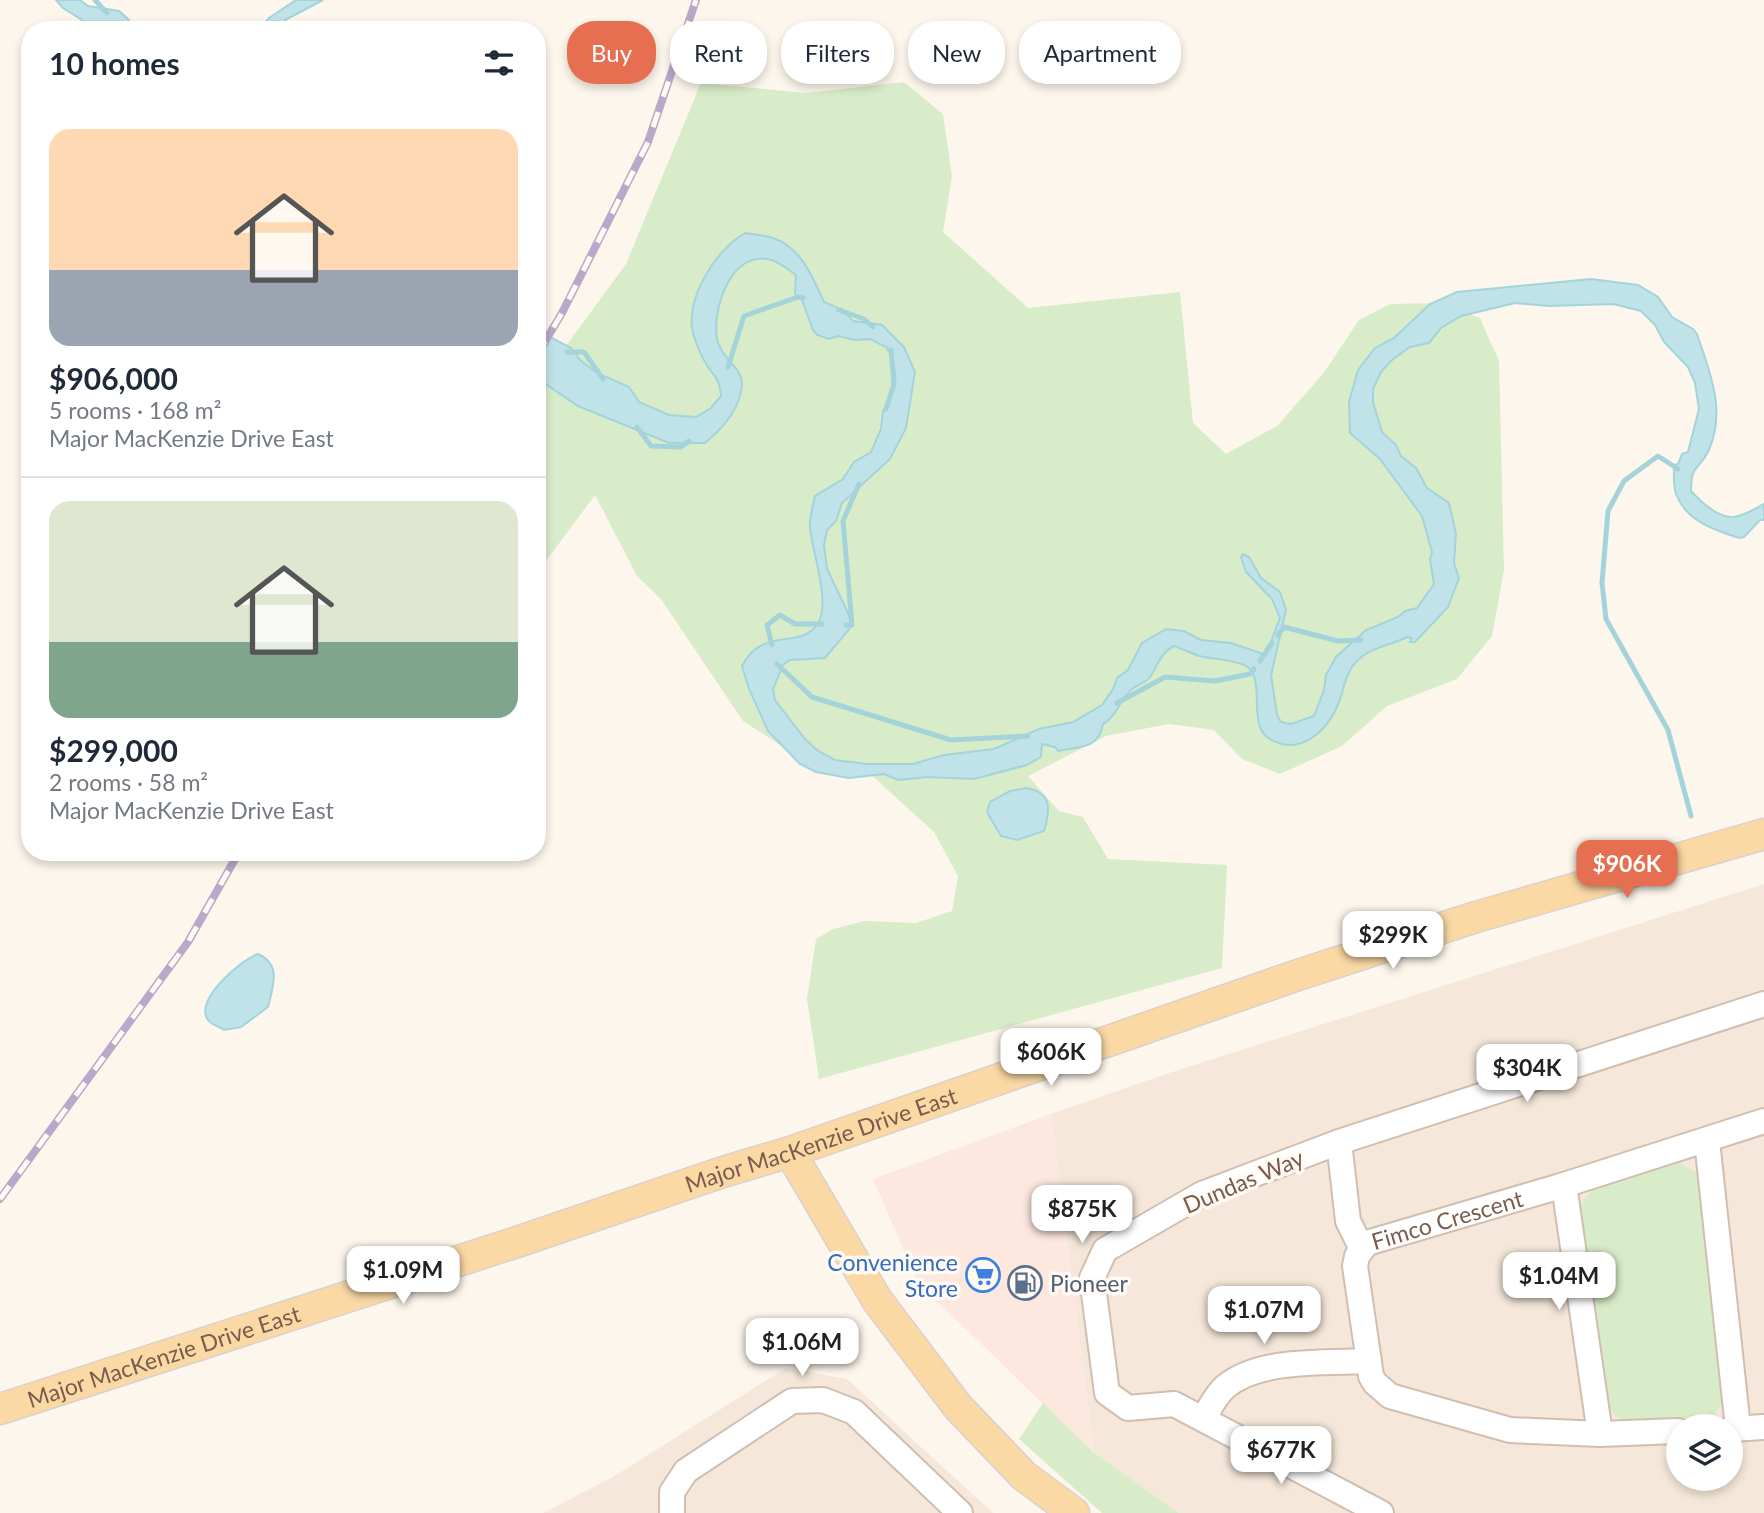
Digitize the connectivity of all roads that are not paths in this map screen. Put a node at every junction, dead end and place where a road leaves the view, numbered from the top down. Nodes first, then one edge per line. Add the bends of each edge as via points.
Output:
1 (1764, 834) edge
2 (1764, 1004) edge
3 (1764, 1121) edge
4 (1707, 1141) junction
5 (1339, 1142) junction
6 (790, 1152) junction
7 (1564, 1185) junction
8 (1362, 1249) junction
9 (1369, 1361) junction
10 (0, 1409) edge
11 (1734, 1414) edge
12 (1203, 1419) junction
13 (1764, 1427) edge
14 (1743, 1428) edge
15 (1666, 1431) edge
16 (1600, 1434) junction
17 (672, 1513) edge
18 (960, 1513) edge
19 (1074, 1513) edge
20 (1381, 1513) edge

1 - 6 main road, Major MacKenzie Drive East via 1476,917 1295,976
2 - 5 street, Dundas Way
3 - 4 street, Fimco Crescent
4 - 7 street, Fimco Crescent
4 - 11 street
5 - 8 street via 1348,1221
5 - 12 street, Dundas Way via 1202,1194 1105,1250 1092,1278 1107,1393 1128,1408 1174,1404
6 - 10 main road, Major MacKenzie Drive East
6 - 19 main road via 877,1300 958,1407 1024,1476
7 - 8 street, Fimco Crescent via 1367,1243
7 - 16 street
8 - 9 street, Fimco Crescent via 1356,1266
9 - 12 street via 1267,1368 1227,1386
9 - 16 street, Fimco Crescent via 1375,1383 1390,1396 1510,1430
12 - 20 street, Dundas Way
13 - 14 street
15 - 16 street, Fimco Crescent
17 - 18 street via 672,1492 686,1471 792,1401 823,1400 854,1412

